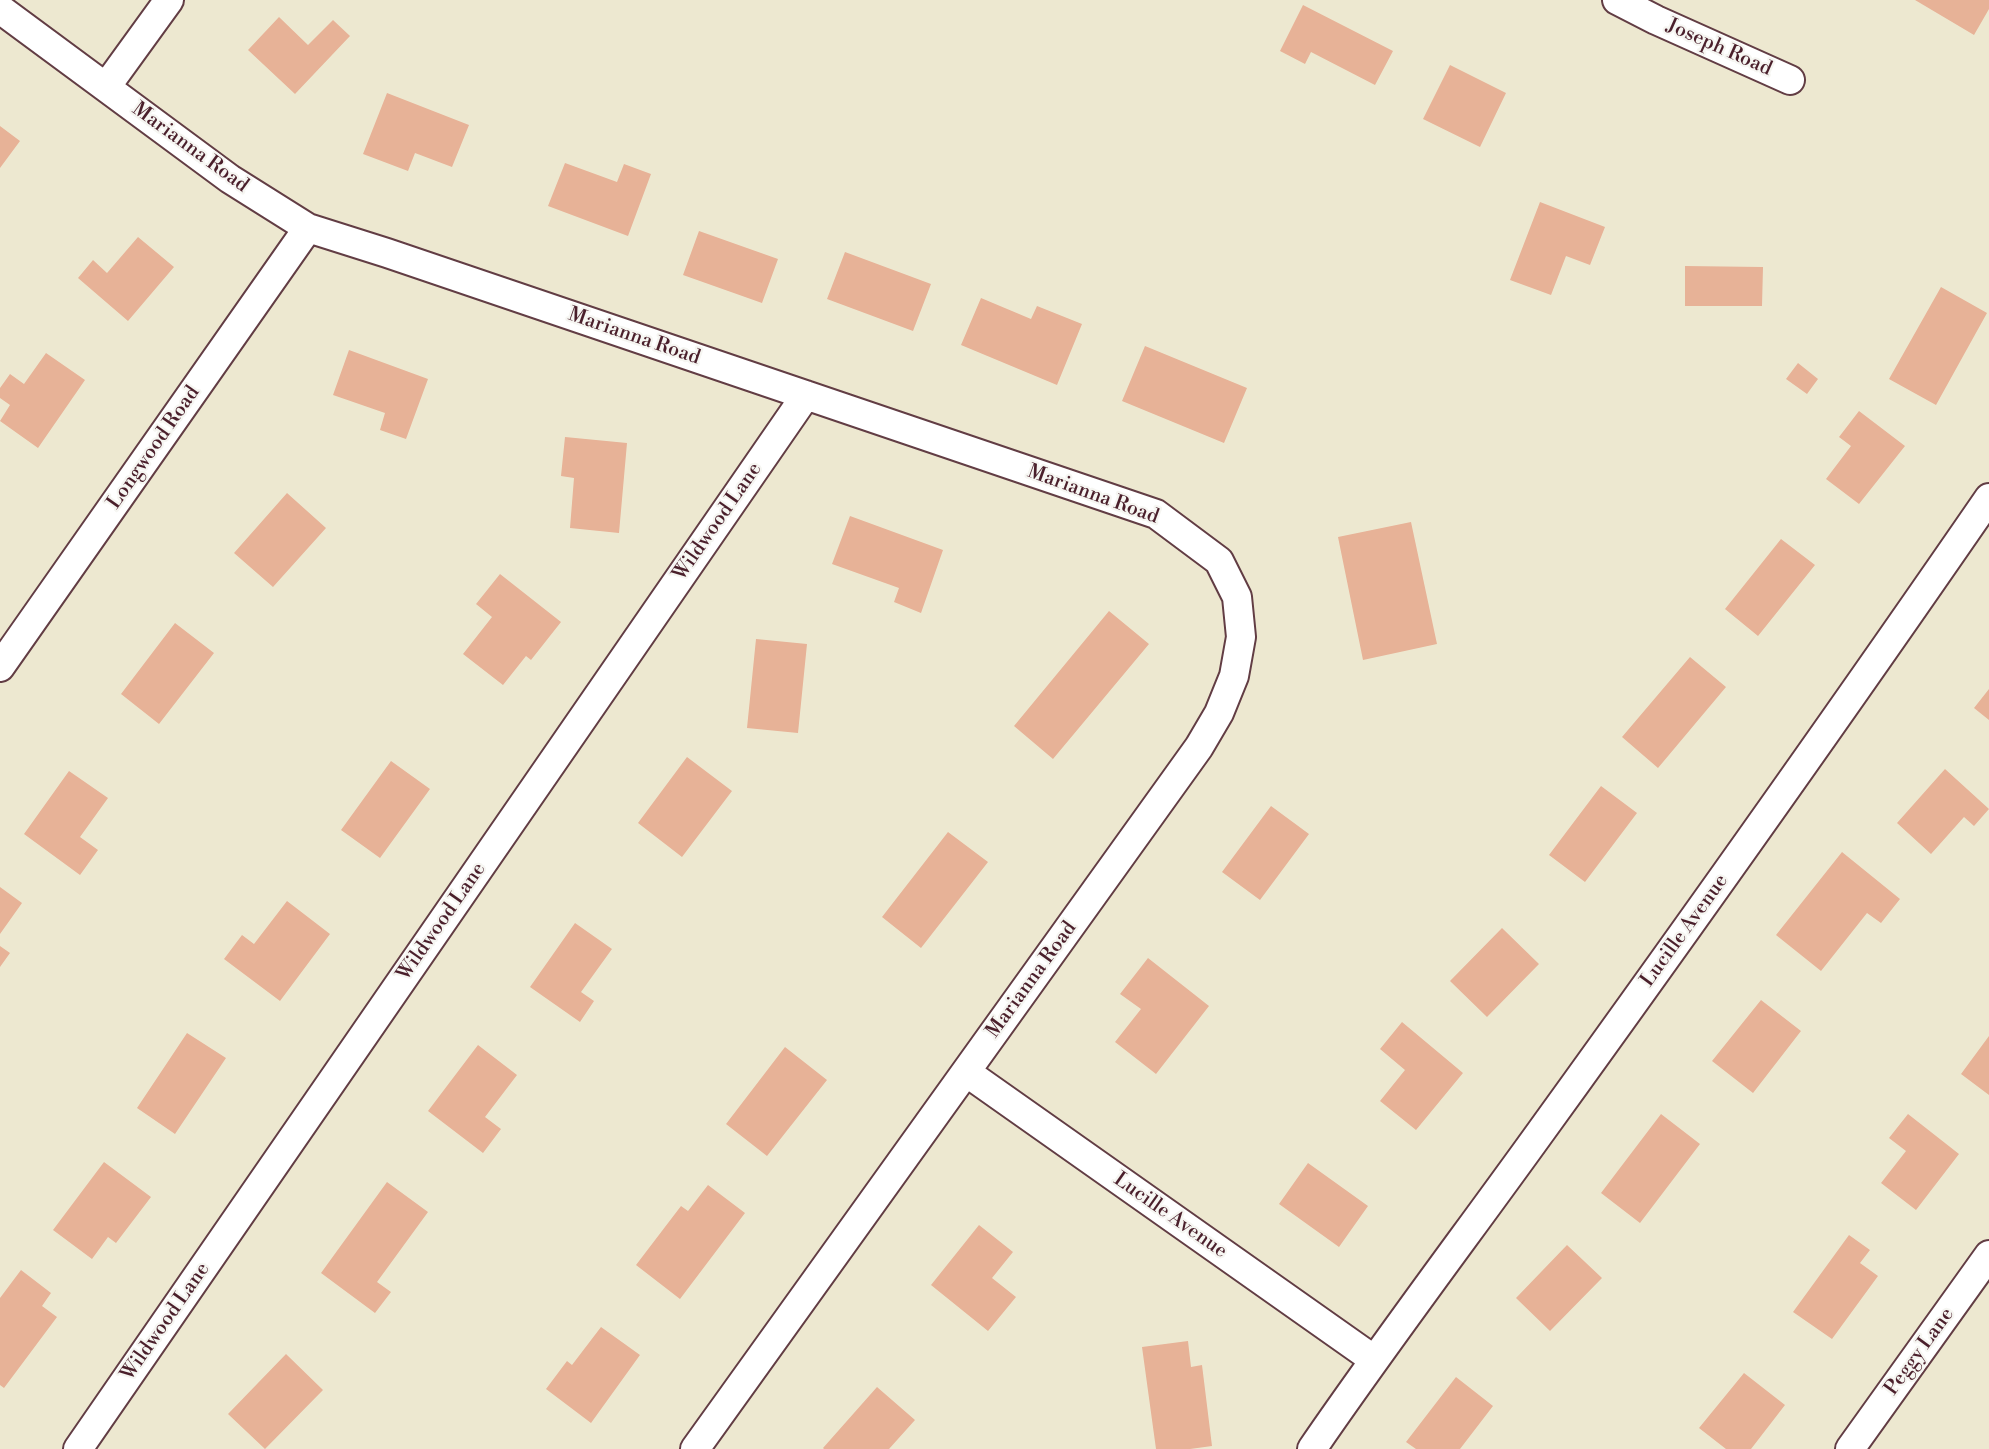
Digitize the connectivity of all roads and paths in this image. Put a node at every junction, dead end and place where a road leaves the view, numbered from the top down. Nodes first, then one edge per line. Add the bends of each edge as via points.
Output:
1 (169, 0) edge
2 (1617, 0) edge
3 (0, 9) edge
4 (1790, 80) dead end
5 (106, 87) junction
6 (308, 228) junction
7 (806, 395) junction
8 (1989, 498) edge
9 (0, 668) edge
10 (966, 1072) junction
11 (1989, 1256) edge
12 (1373, 1359) junction
13 (78, 1449) edge
14 (695, 1449) edge
15 (1312, 1449) edge
16 (1850, 1449) edge

1 - 5 street
2 - 4 street, Joseph Road
3 - 5 street, Marianna Road
5 - 6 street, Marianna Road via 230,179
6 - 7 street, Marianna Road
6 - 9 street, Longwood Road
7 - 10 street, Marianna Road via 1156,514 1220,561 1237,597 1241,637 1234,676 1220,713
7 - 13 street, Wildwood Lane
8 - 12 street, Lucille Avenue via 1555,1113
10 - 12 street, Lucille Avenue
10 - 14 street, Marianna Road
11 - 16 street, Peggy Lane
12 - 15 street, Lucille Avenue

